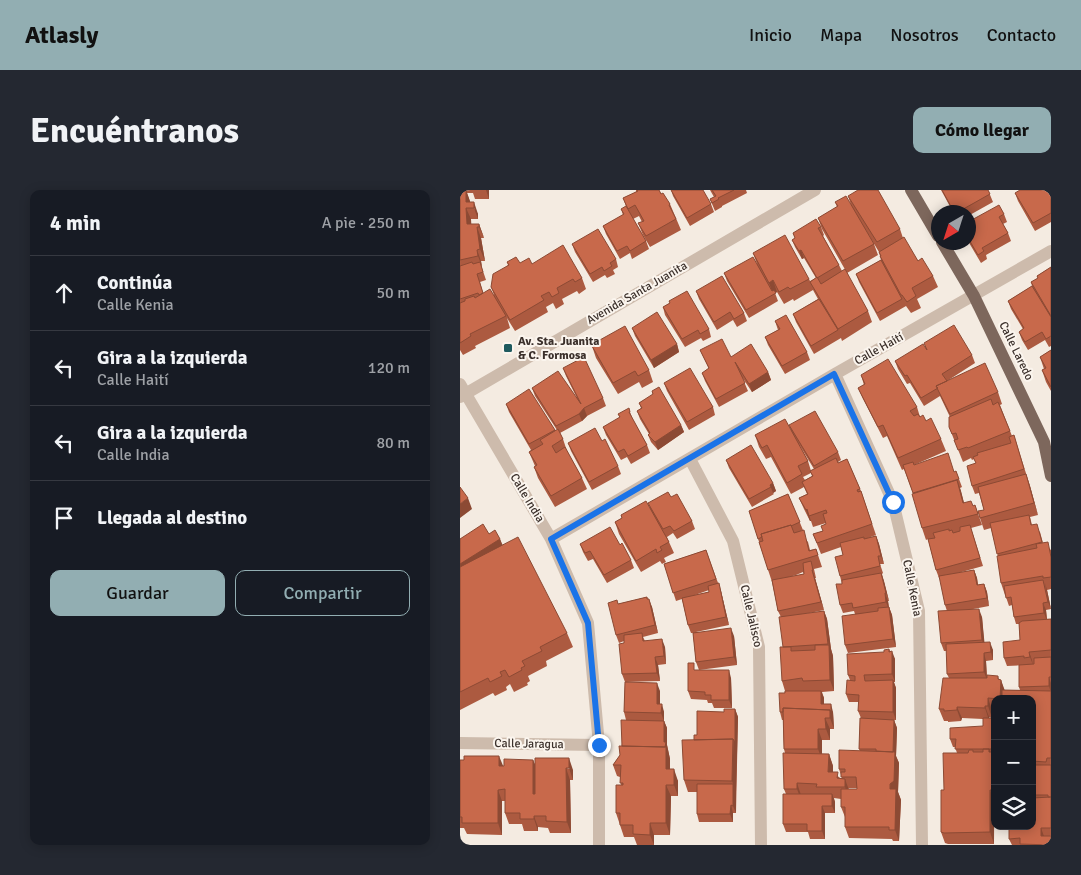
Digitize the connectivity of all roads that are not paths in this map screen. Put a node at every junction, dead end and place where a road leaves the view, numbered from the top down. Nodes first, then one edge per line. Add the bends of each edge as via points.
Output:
1 (815, 190) edge
2 (911, 190) edge
3 (931, 224) edge
4 (947, 250) edge
5 (1051, 252) edge
6 (974, 296) junction
7 (834, 374) junction
8 (462, 391) edge
9 (1047, 440) edge
10 (690, 459) junction
11 (1051, 476) edge
12 (551, 539) junction
13 (460, 743) edge
14 (599, 745) junction
15 (599, 845) edge
16 (761, 845) edge
17 (922, 845) edge

1 - 8 street, Avenida Santa Juanita
2 - 3 main road
4 - 6 main road, Calle Laredo
5 - 6 street, Calle Haití
6 - 7 street, Calle Haití
6 - 9 main road, Calle Laredo
7 - 10 street, Calle Haití
7 - 17 street, Calle Kenia via 893,502 919,611
8 - 12 street, Calle India
9 - 11 main road, Calle Laredo
10 - 12 street, Calle Haití
10 - 16 street, Calle Jalisco via 733,541 759,647
12 - 14 street, Calle India via 588,623
13 - 14 street, Calle Jaragua
14 - 15 street, Calle India

